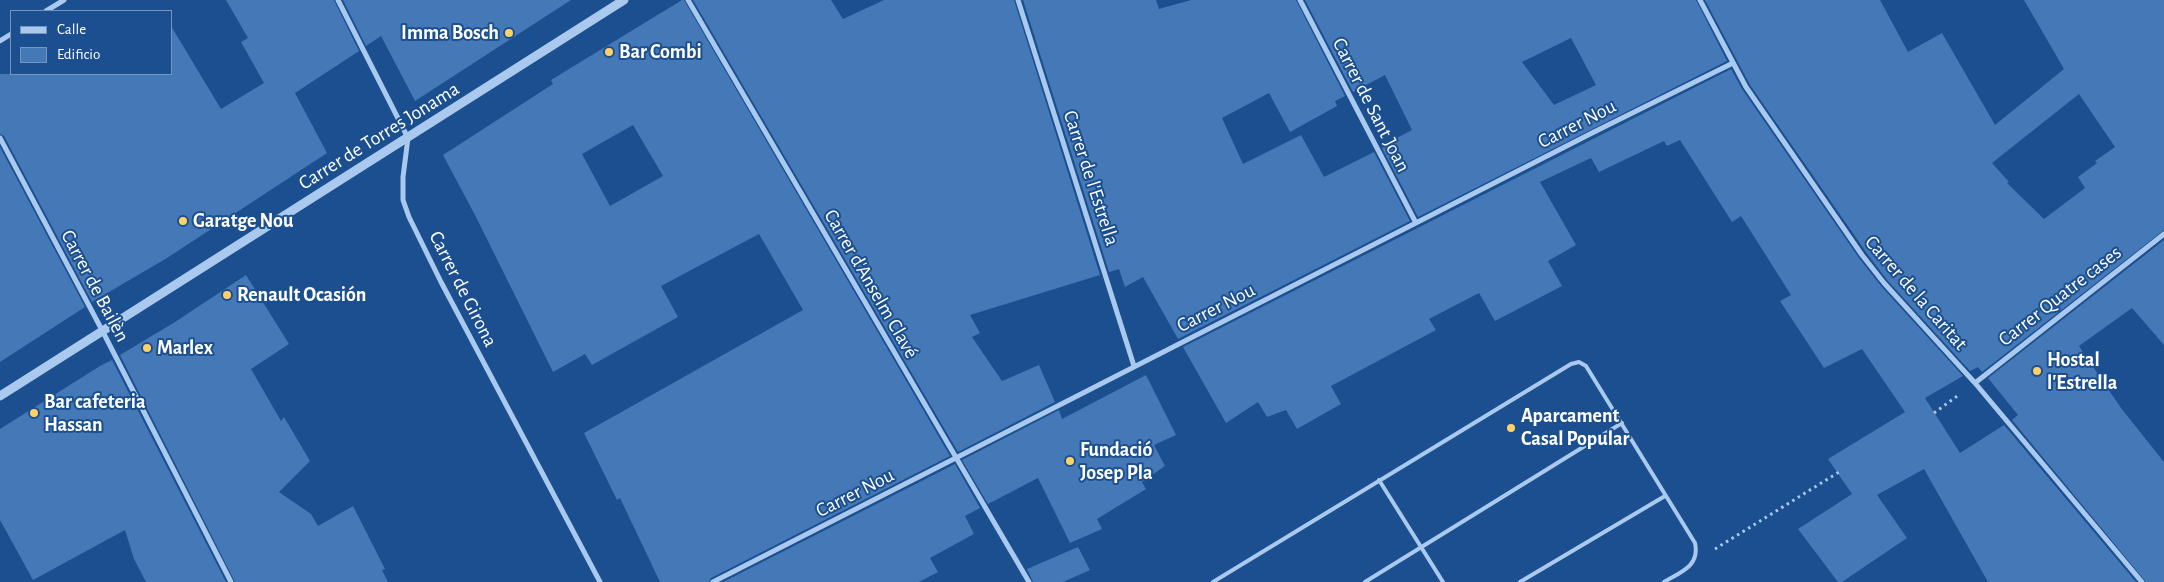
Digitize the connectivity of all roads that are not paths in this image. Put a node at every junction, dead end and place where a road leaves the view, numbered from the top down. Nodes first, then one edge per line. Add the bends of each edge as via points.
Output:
1 (64, 0) edge
2 (338, 0) edge
3 (624, 0) edge
4 (688, 0) edge
5 (1018, 0) edge
6 (1300, 0) edge
7 (1700, 0) edge
8 (48, 10) edge
9 (1733, 63) junction
10 (0, 138) edge
11 (408, 138) junction
12 (1416, 223) junction
13 (2164, 234) edge
14 (103, 332) junction
15 (1134, 366) junction
16 (1975, 383) junction
17 (0, 396) edge
18 (1622, 423) junction
19 (956, 459) junction
20 (1380, 480) junction
21 (1665, 496) junction
22 (1422, 548) junction
23 (231, 582) edge
24 (600, 582) edge
25 (712, 582) edge
26 (1030, 582) edge
27 (1213, 582) edge
28 (1366, 582) edge
29 (1443, 582) edge
30 (1520, 582) edge
31 (1664, 582) edge
32 (2142, 582) edge

1 - 8 street
2 - 11 street
3 - 11 street, Carrer de Torres Jonama
4 - 19 street, Carrer d'Anselm Clavé
5 - 15 street, Carrer de l'Estrella
6 - 12 street, Carrer de Sant Joan
7 - 9 street, Carrer de la Caritat
9 - 12 street, Carrer Nou
9 - 16 street, Carrer de la Caritat via 1781,140 1862,255
10 - 14 street, Carrer de Bailèn
11 - 14 street, Carrer de Torres Jonama
11 - 24 street, Carrer de Girona via 403,200 409,217
12 - 15 street, Carrer Nou
13 - 16 street, Carrer Quatre cases
14 - 17 street, Carrer de Torres Jonama
14 - 23 street, Carrer de Bailèn
15 - 19 street, Carrer Nou
16 - 32 street, Carrer de la Caritat
18 - 20 lane via 1586,366 1579,362
18 - 21 lane
18 - 22 lane
19 - 25 street, Carrer Nou
19 - 26 street, Carrer d'Anselm Clavé
20 - 22 lane
20 - 27 lane
21 - 30 lane
21 - 31 lane via 1695,543 1697,552 1689,567
22 - 28 lane
22 - 29 lane

